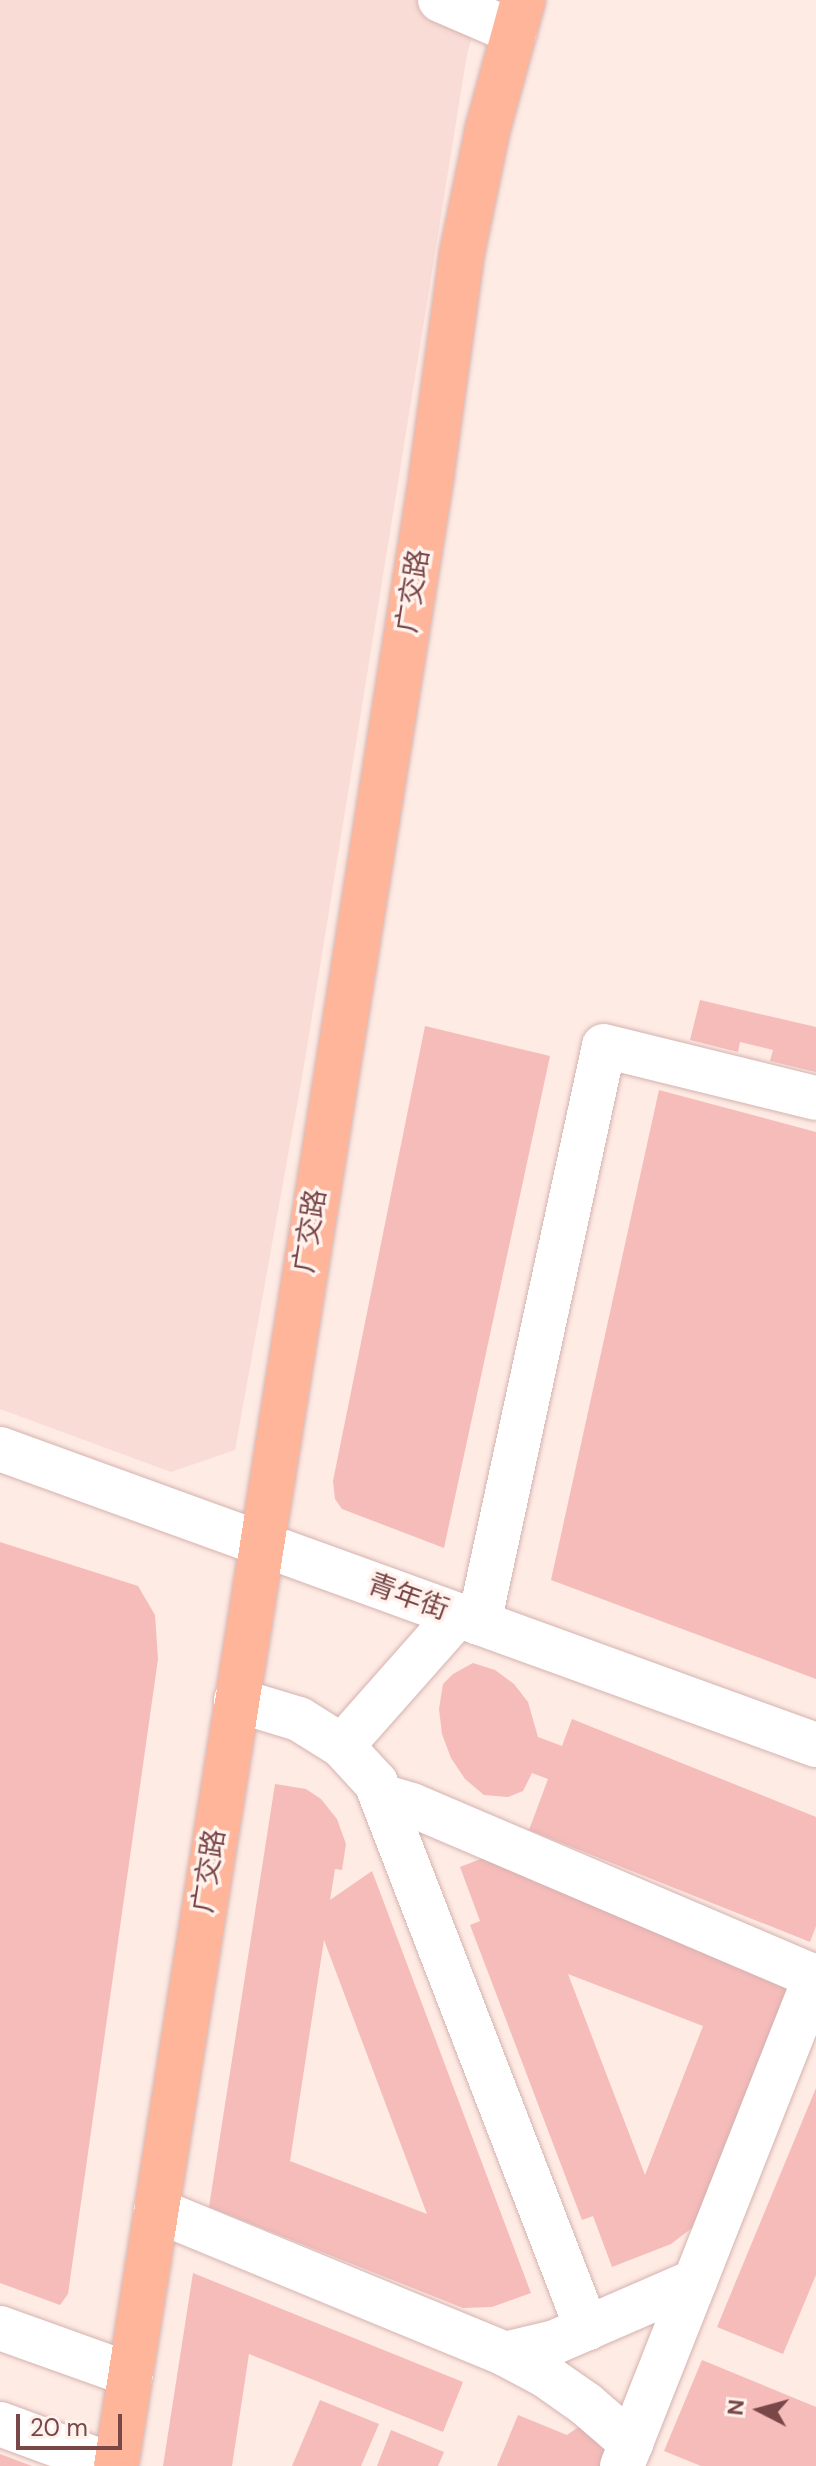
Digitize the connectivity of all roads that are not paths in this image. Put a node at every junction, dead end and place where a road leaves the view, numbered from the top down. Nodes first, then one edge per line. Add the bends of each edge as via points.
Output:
1 (440, 0) edge
2 (518, 16) edge
3 (816, 1098) edge
4 (0, 1449) edge
5 (260, 1544) junction
6 (468, 1619) junction
7 (236, 1700) junction
8 (816, 1745) edge
9 (342, 1746) junction
10 (382, 1796) junction
11 (816, 1977) edge
12 (156, 2210) junction
13 (695, 2281) junction
14 (0, 2328) edge
15 (587, 2329) junction
16 (505, 2354) junction
17 (131, 2375) junction
18 (0, 2424) edge
19 (626, 2455) edge
20 (115, 2466) edge

1 - 2 street
2 - 5 main road, 广交路 via 462,253 431,479
3 - 6 street via 604,1046
4 - 5 street, 青年街
5 - 6 street, 青年街
5 - 7 main road, 广交路
6 - 8 street, 青年街
6 - 9 street
7 - 9 street via 299,1719
7 - 12 main road, 广交路
9 - 10 street
10 - 11 street
10 - 15 street
11 - 13 street
12 - 16 street
12 - 17 main road, 广交路
13 - 15 street
13 - 19 street
14 - 17 street
15 - 16 street
16 - 19 street via 586,2404
17 - 20 main road, 广交路
18 - 20 street

